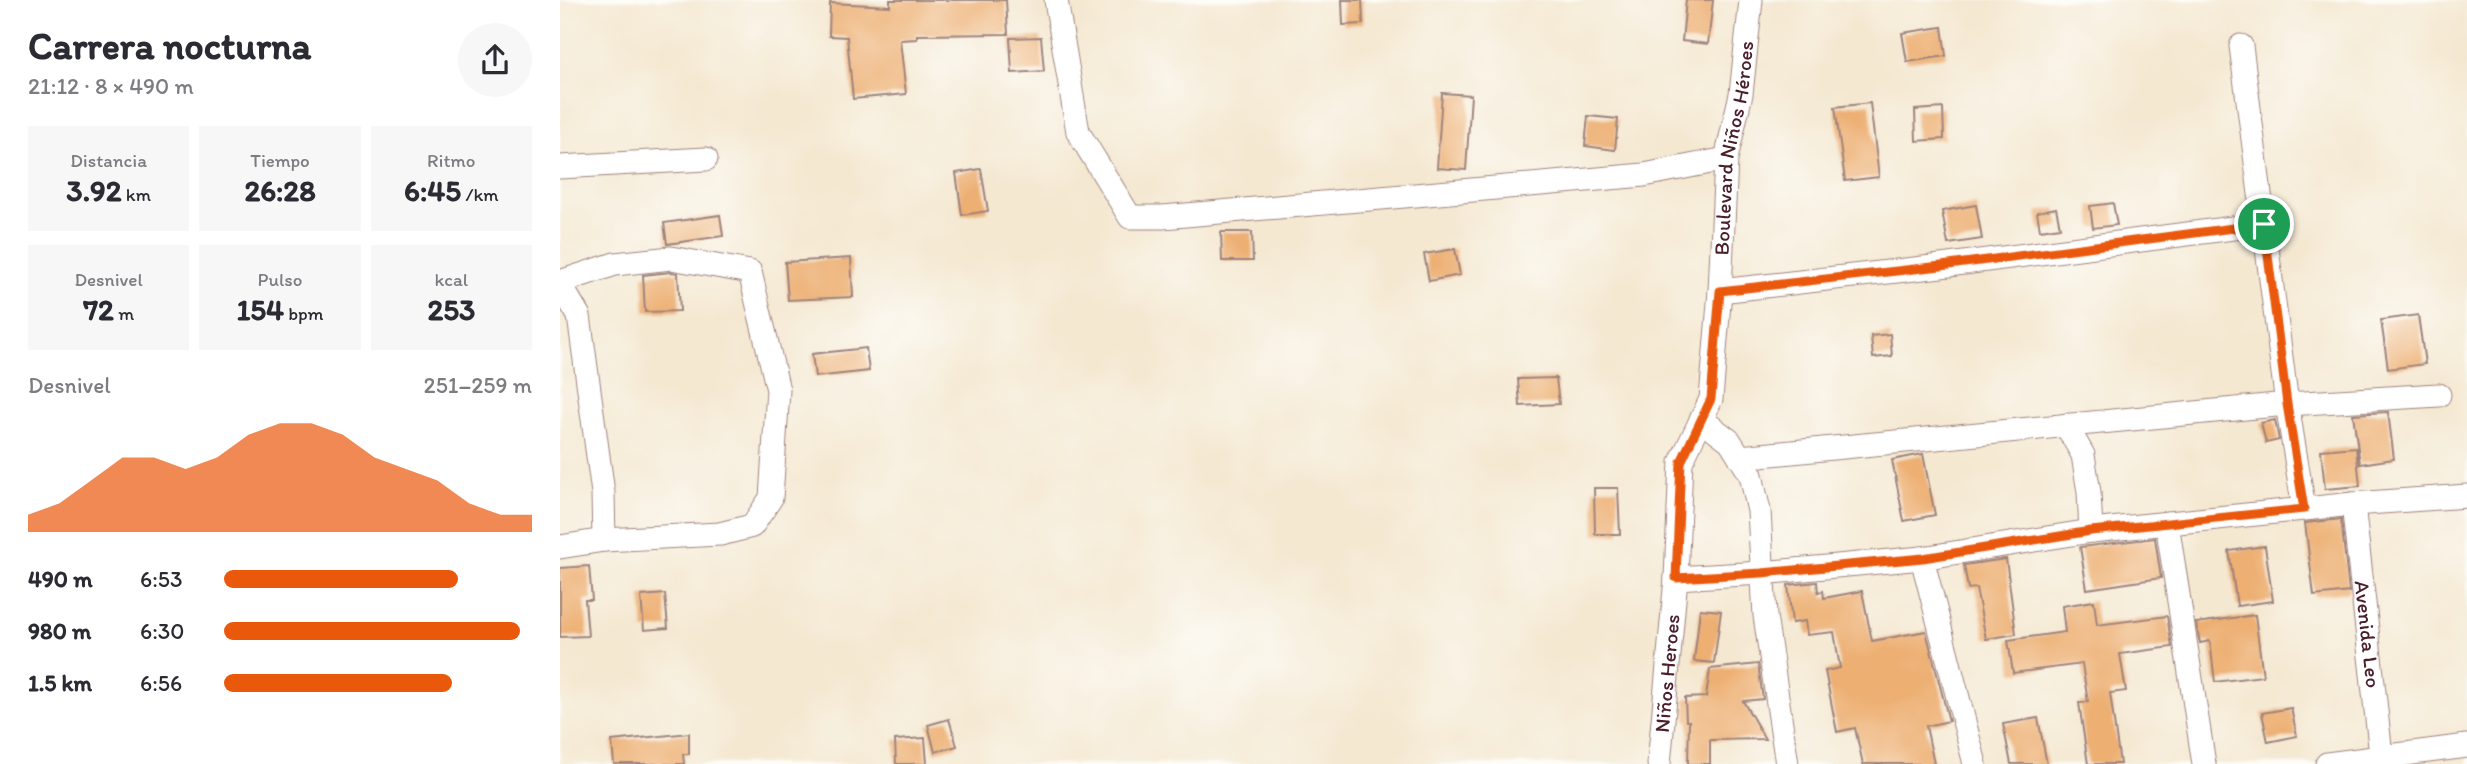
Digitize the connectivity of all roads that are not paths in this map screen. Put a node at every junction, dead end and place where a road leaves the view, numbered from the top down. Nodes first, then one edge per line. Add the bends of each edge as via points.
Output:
1 (1056, 0) edge
2 (1751, 0) edge
3 (2241, 46) dead end
4 (706, 159) dead end
5 (1726, 159) junction
6 (560, 167) edge
7 (2264, 224) junction
8 (560, 283) edge
9 (1720, 291) junction
10 (2439, 395) dead end
11 (2287, 404) junction
12 (1702, 419) junction
13 (2066, 425) junction
14 (1740, 457) junction
15 (2467, 496) edge
16 (2353, 504) junction
17 (2304, 509) junction
18 (2167, 523) junction
19 (2091, 531) junction
20 (604, 540) junction
21 (560, 547) edge
22 (1923, 558) junction
23 (1762, 573) junction
24 (1676, 578) junction
25 (2467, 746) edge
26 (2382, 761) edge
27 (1659, 764) edge
28 (1787, 764) edge
29 (1975, 764) edge
30 (2204, 764) edge
31 (2327, 764) edge

1 - 5 street via 1078,132 1130,217 1163,218 1644,175
2 - 5 street, Boulevard Niños Héroes via 1741,94
3 - 7 street
4 - 6 street
5 - 9 street, Boulevard Niños Héroes
7 - 9 street
7 - 11 street
8 - 20 street via 579,316 603,494
8 - 20 street via 615,264 671,258 750,272 778,390 771,498 752,526 720,534
9 - 12 street, Boulevard Niños Héroes via 1711,399
10 - 11 street
11 - 13 street
11 - 17 street
12 - 14 street via 1730,441
12 - 24 street, Niños Heroes via 1681,462
13 - 14 street
13 - 19 street via 2083,455
14 - 23 street via 1751,475 1759,511
15 - 16 street
16 - 17 street
16 - 26 street, Avenida Leo
17 - 18 street
18 - 19 street
18 - 30 street
19 - 22 street
20 - 21 street
22 - 23 street
22 - 29 street
23 - 24 street
23 - 28 street
24 - 27 street, Niños Heroes
25 - 26 street
26 - 31 street

